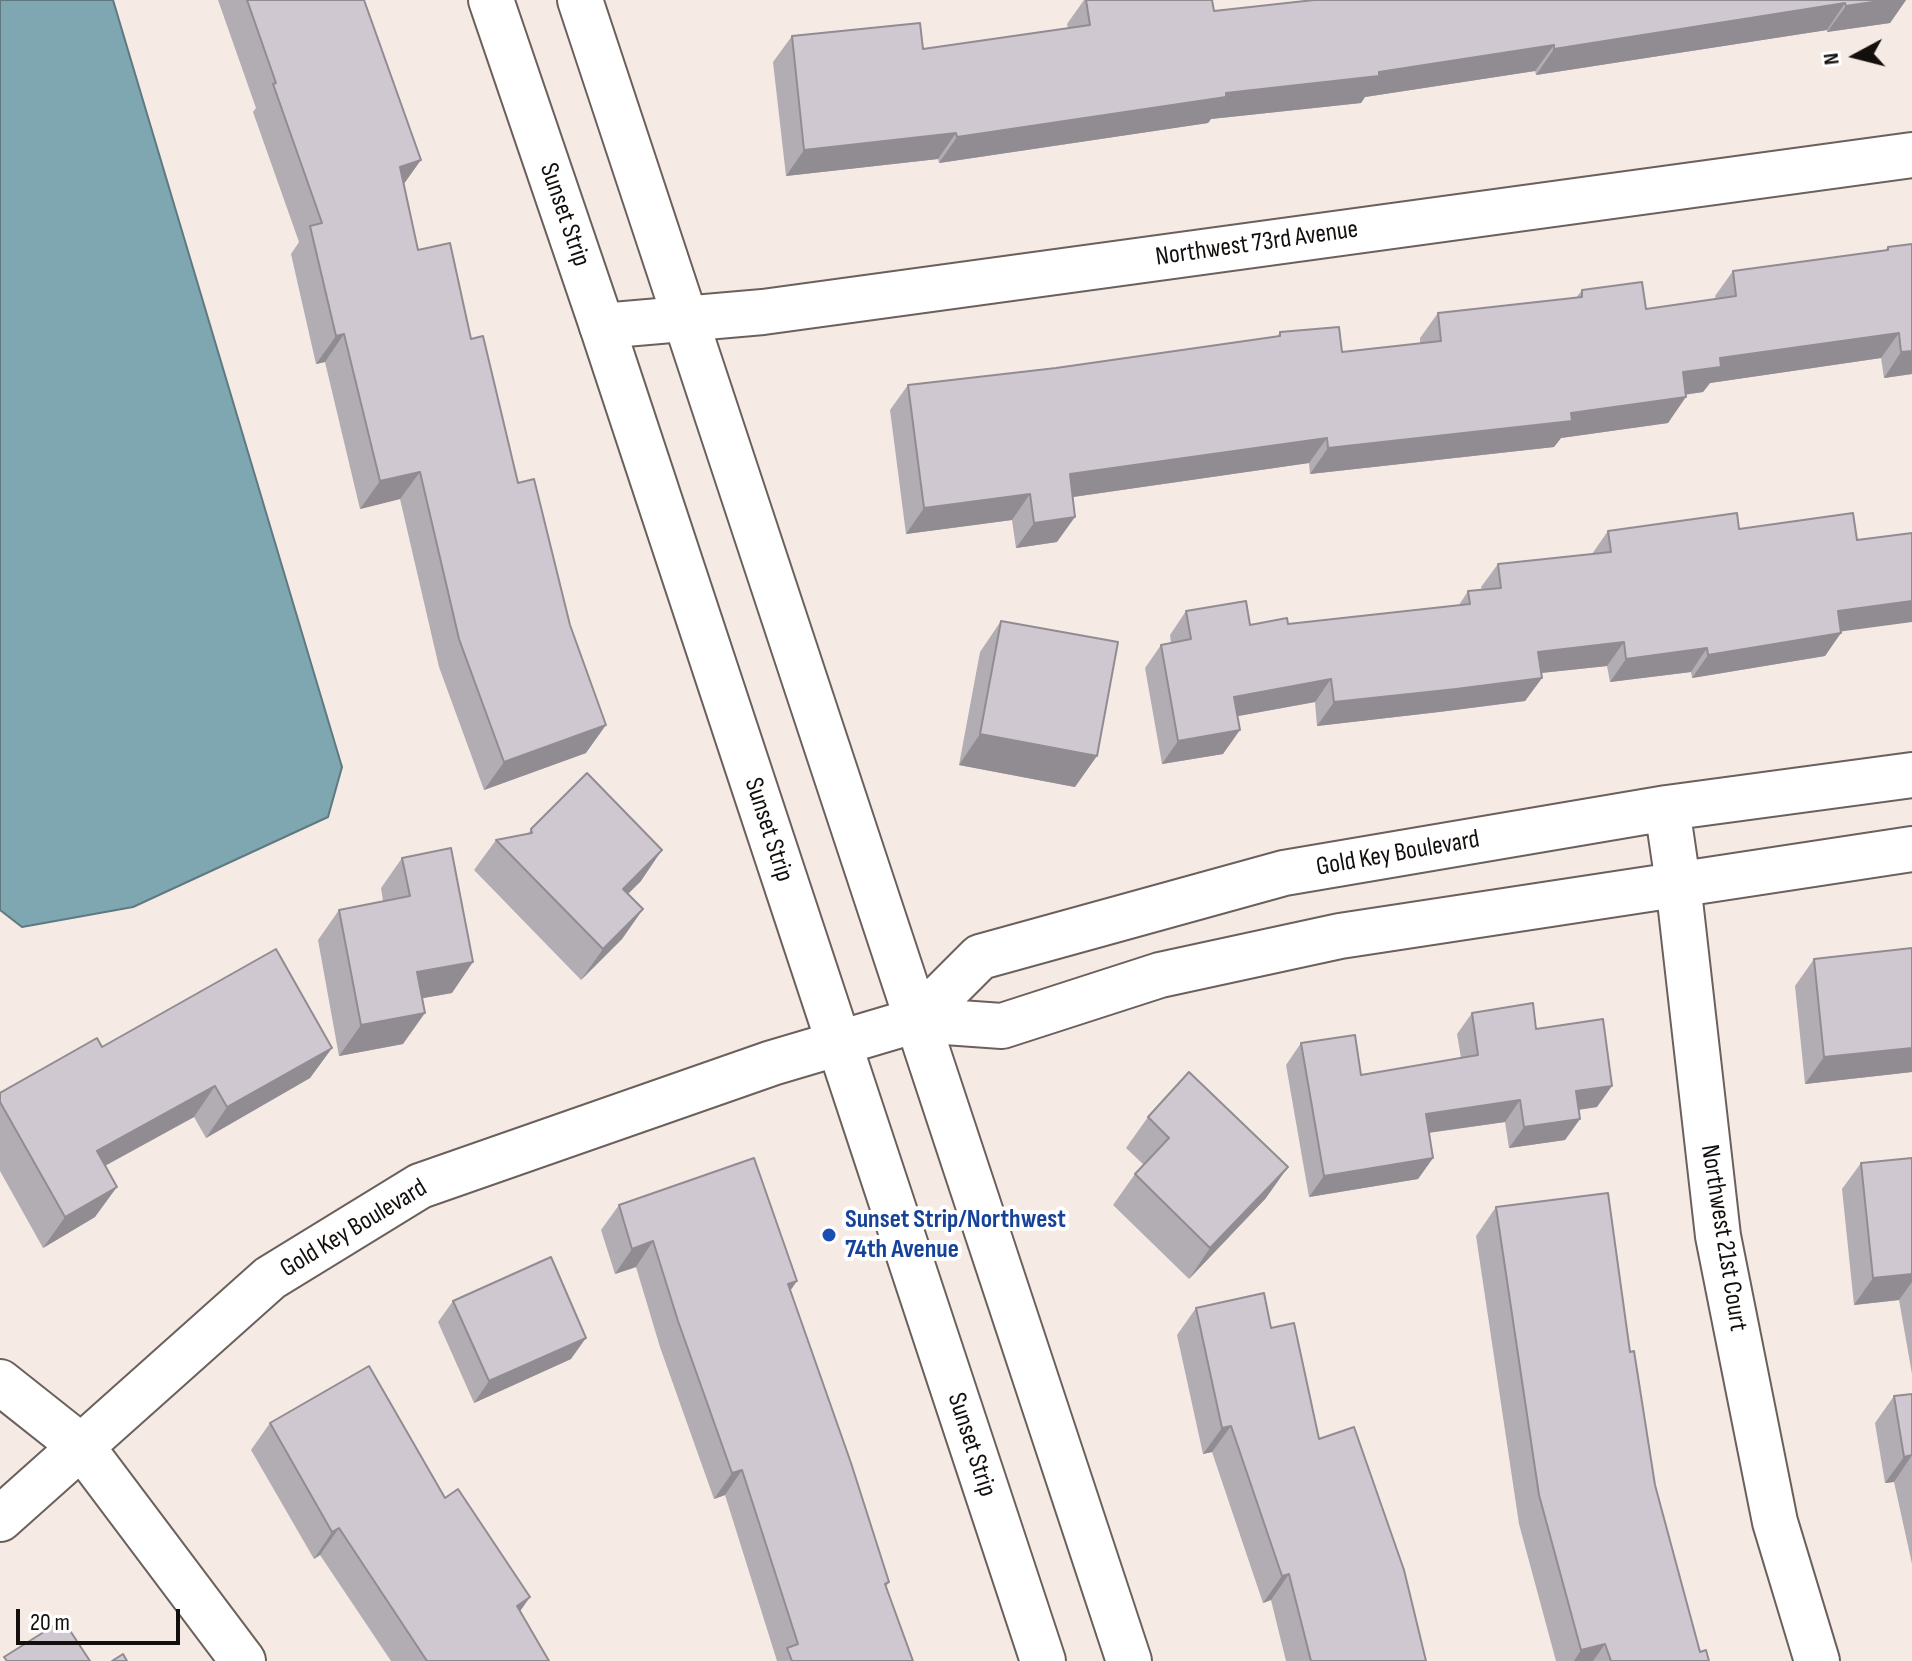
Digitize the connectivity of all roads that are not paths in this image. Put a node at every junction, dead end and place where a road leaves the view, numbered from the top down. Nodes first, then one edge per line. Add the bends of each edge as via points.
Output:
1 (491, 0) edge
2 (580, 0) edge
3 (1912, 155) edge
4 (686, 319) junction
5 (602, 326) junction
6 (1912, 775) edge
7 (1667, 808) junction
8 (1912, 849) edge
9 (1678, 883) junction
10 (917, 1020) junction
11 (837, 1043) junction
12 (0, 1382) edge
13 (82, 1447) junction
14 (0, 1519) edge
15 (243, 1661) edge
16 (1043, 1661) edge
17 (1129, 1661) edge
18 (1817, 1661) edge

1 - 5 street, Sunset Strip
2 - 4 street
3 - 4 street, Northwest 73rd Avenue
4 - 5 street, Northwest 73rd Avenue
4 - 10 street
5 - 11 street, Sunset Strip
6 - 7 street, Gold Key Boulevard
7 - 9 street, Northwest 21st Court
7 - 10 street, Gold Key Boulevard via 1284,873 980,957
8 - 9 street, Gold Key Boulevard
9 - 10 street, Gold Key Boulevard via 1340,936 1160,975 1002,1026
9 - 18 street, Northwest 21st Court via 1718,1236 1775,1522
10 - 11 street, Gold Key Boulevard
10 - 17 street
11 - 13 street, Gold Key Boulevard via 420,1186 270,1278
11 - 16 street, Sunset Strip
12 - 13 street
13 - 14 street, Gold Key Boulevard
13 - 15 street

